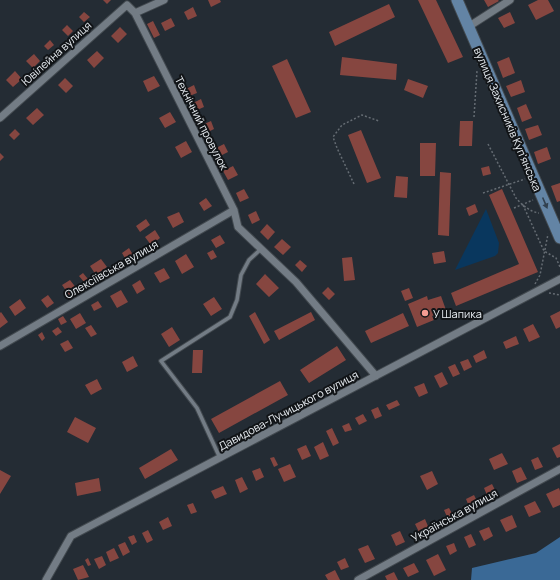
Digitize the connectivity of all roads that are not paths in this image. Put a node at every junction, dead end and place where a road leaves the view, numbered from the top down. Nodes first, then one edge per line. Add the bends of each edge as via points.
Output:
1 (164, 0) edge
2 (457, 0) edge
3 (510, 0) edge
4 (127, 5) joint
5 (135, 13) junction
6 (468, 26) junction
7 (0, 118) edge
8 (234, 210) junction
9 (560, 238) edge
10 (261, 248) junction
11 (560, 279) edge
12 (0, 346) edge
13 (376, 376) junction
14 (220, 458) junction
15 (560, 469) edge
16 (46, 580) edge
17 (358, 580) edge

1 - 5 street
2 - 6 main road, вулиця Захисників Куп'янська
3 - 6 street
4 - 5 street, Технічний провулок
4 - 7 street, Ювілейна вулиця
5 - 8 street, Технічний провулок
6 -> 9 main road, вулиця Захисників Куп'янська
8 - 10 street, Технічний провулок via 238,227
8 - 12 street, Олексіївська вулиця
10 - 13 street, Технічний провулок via 296,282
10 - 14 lane via 249,260 241,275 230,317 161,361 197,408
11 - 13 street, Давидова-Лучицького вулиця
13 - 14 street, Давидова-Лучицького вулиця
14 - 16 street, Давидова-Лучицького вулиця via 70,536
15 - 17 street, Українська вулиця

